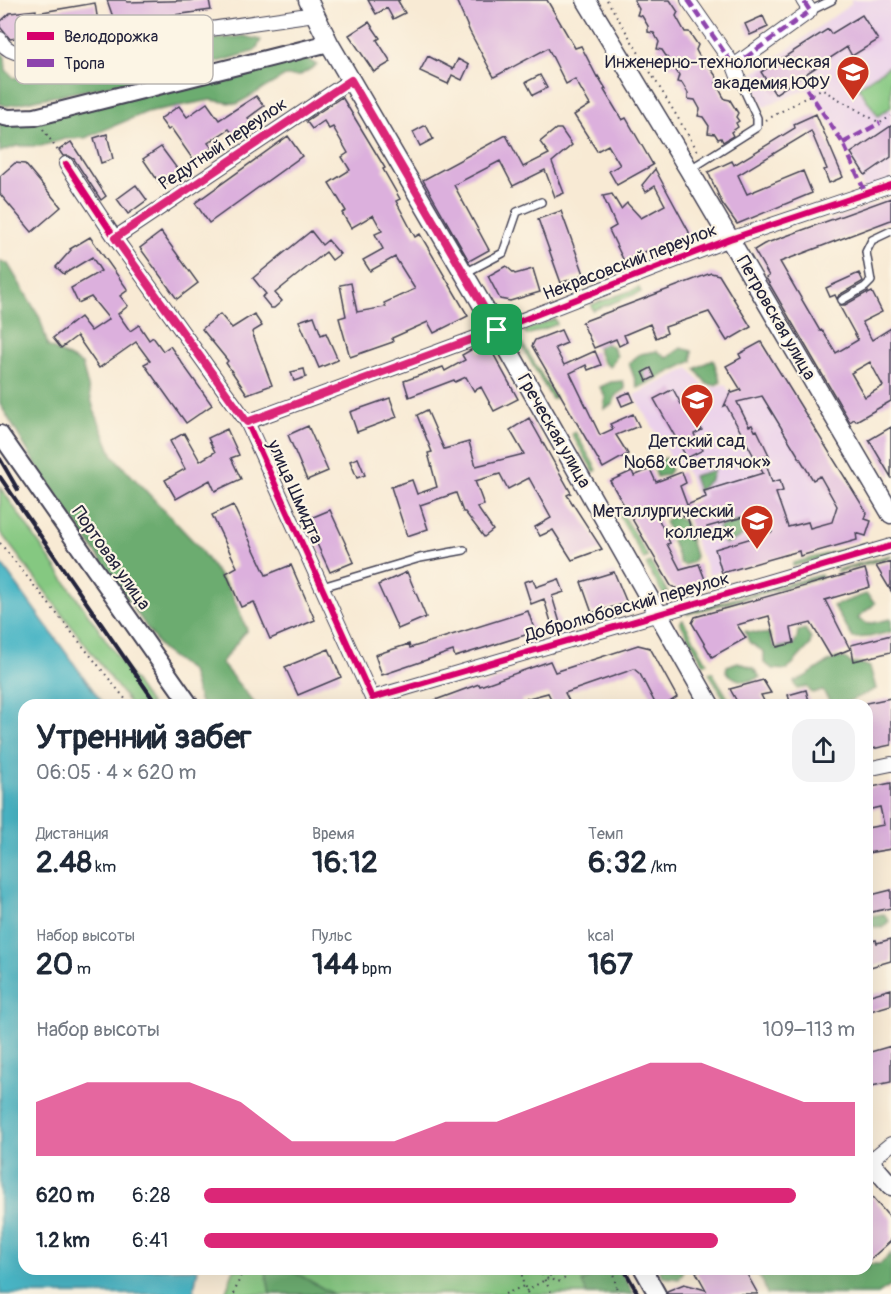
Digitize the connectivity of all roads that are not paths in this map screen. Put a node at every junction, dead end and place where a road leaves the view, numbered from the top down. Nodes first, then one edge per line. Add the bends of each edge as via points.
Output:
1 (586, 0) edge
2 (688, 0) edge
3 (832, 0) edge
4 (807, 6) edge
5 (312, 7) edge
6 (213, 24) edge
7 (0, 39) edge
8 (329, 43) junction
9 (15, 52) edge
10 (213, 72) edge
11 (737, 72) junction
12 (351, 80) junction
13 (166, 84) edge
14 (0, 116) edge
15 (66, 164) road end
16 (696, 165) junction
17 (891, 185) edge
18 (542, 202) dead end
19 (891, 231) edge
20 (115, 238) junction
21 (730, 239) junction
22 (463, 274) junction
23 (842, 300) dead end
24 (497, 330) junction
25 (247, 422) junction
26 (0, 434) edge
27 (891, 513) edge
28 (891, 546) edge
29 (464, 550) dead end
30 (322, 587) junction
31 (658, 613) junction
32 (372, 698) joint
33 (186, 699) edge
34 (707, 699) edge
35 (891, 764) edge
36 (873, 768) edge
37 (891, 1144) edge
38 (873, 1156) edge
39 (873, 1165) edge
40 (891, 1186) edge
41 (646, 1275) edge
42 (657, 1294) edge

1 - 16 main road, Петровская улица
2 - 11 street
3 - 4 lane
4 - 11 street
5 - 6 street
5 - 8 main road, Греческая улица
7 - 9 street via 3,46
8 - 10 street
8 - 12 main road, Греческая улица
11 - 16 lane via 757,118 757,127
12 - 20 street, Редутный переулок
12 - 22 main road, Греческая улица
13 - 14 street via 35,117
15 - 20 street, улица Шмидта
16 - 21 main road, Петровская улица
17 - 21 street, Некрасовский переулок
18 - 22 lane via 517,212 503,254
19 - 23 lane via 872,240 866,252 871,281
20 - 25 street, улица Шмидта
21 - 24 street, Некрасовский переулок
21 - 27 main road, Петровская улица
22 - 24 main road, Греческая улица
24 - 25 street, Некрасовский переулок
24 - 31 main road, Греческая улица
25 - 30 street, улица Шмидта
26 - 33 street, Портовая улица
28 - 31 street, Добролюбовский переулок
29 - 30 lane via 420,558
30 - 32 street, улица Шмидта
31 - 32 street, Добролюбовский переулок
31 - 34 main road, Греческая улица
35 - 36 street
37 - 38 street
39 - 40 main road
41 - 42 street

